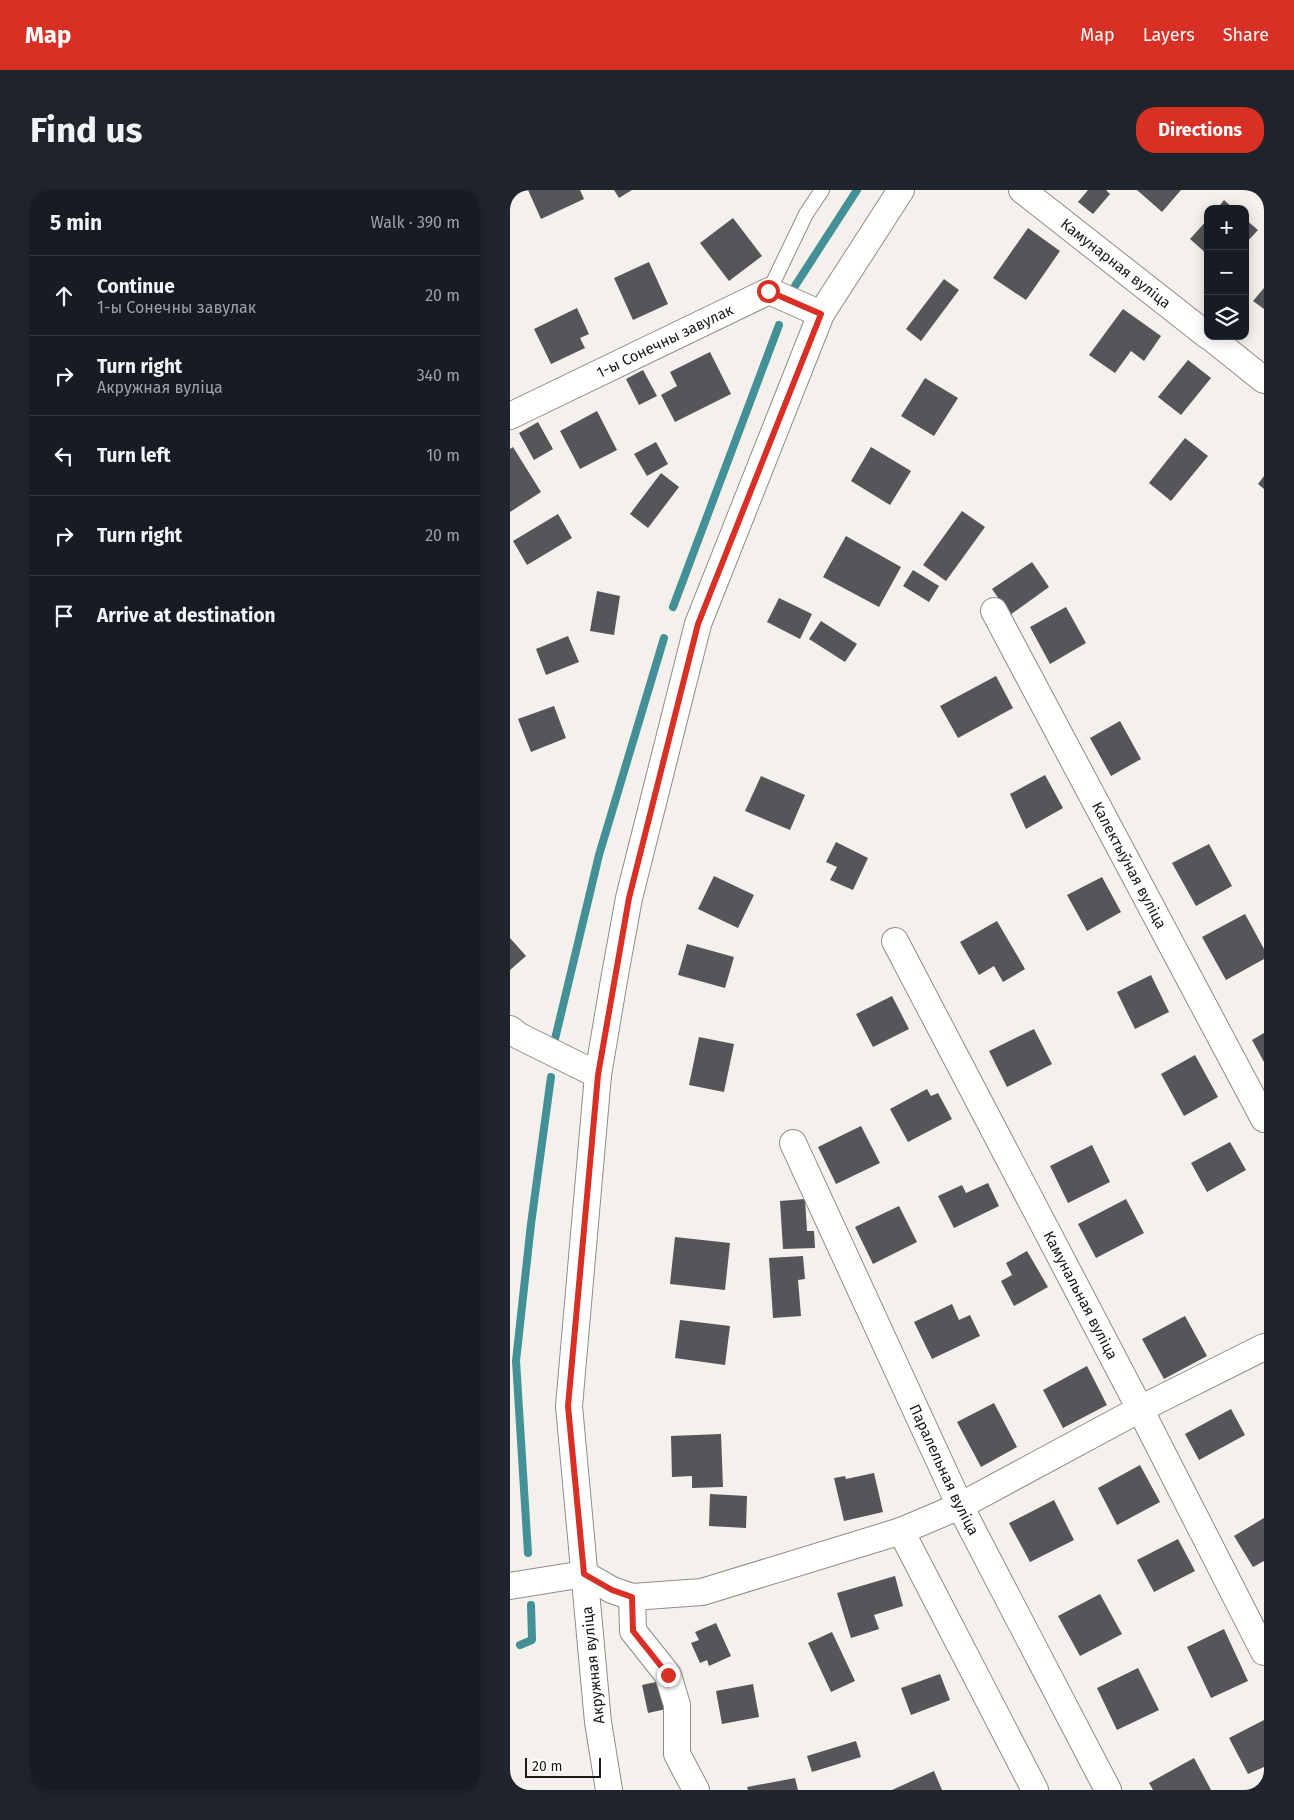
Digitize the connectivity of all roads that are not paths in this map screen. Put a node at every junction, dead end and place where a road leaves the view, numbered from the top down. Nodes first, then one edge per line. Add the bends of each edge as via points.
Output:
1 (822, 190) edge
2 (901, 190) edge
3 (1022, 190) edge
4 (768, 291) junction
5 (821, 314) junction
6 (1204, 333) edge
7 (1213, 340) edge
8 (1264, 380) edge
9 (510, 416) edge
10 (994, 611) dead end
11 (895, 941) dead end
12 (510, 1029) edge
13 (598, 1075) junction
14 (1264, 1119) edge
15 (794, 1143) dead end
16 (1264, 1347) edge
17 (1140, 1410) junction
18 (960, 1506) junction
19 (900, 1531) junction
20 (584, 1574) junction
21 (510, 1586) edge
22 (632, 1597) junction
23 (1264, 1652) edge
24 (609, 1790) edge
25 (696, 1790) edge
26 (1035, 1790) edge
27 (1108, 1790) edge

1 - 4 lane via 806,214
2 - 5 street, Акружная вуліца
3 - 6 street, Камунарная вуліца
4 - 5 street
4 - 9 street, 1-ы Сонечны завулак
5 - 13 street, Акружная вуліца via 698,624 629,898
7 - 8 street, Камунарная вуліца
10 - 14 street, Калектыўная вуліца
11 - 17 street, Камунальная вуліца
12 - 13 street
13 - 20 street, Акружная вуліца via 568,1406
15 - 18 street, Паралельная вуліца
16 - 17 street
17 - 18 street
17 - 23 street, Камунальная вуліца
18 - 19 street
18 - 27 street, Паралельная вуліца
19 - 22 street via 702,1592
19 - 26 street
20 - 21 street
20 - 22 street
20 - 24 street, Акружная вуліца
22 - 25 street via 633,1631 668,1675 677,1705 677,1754

